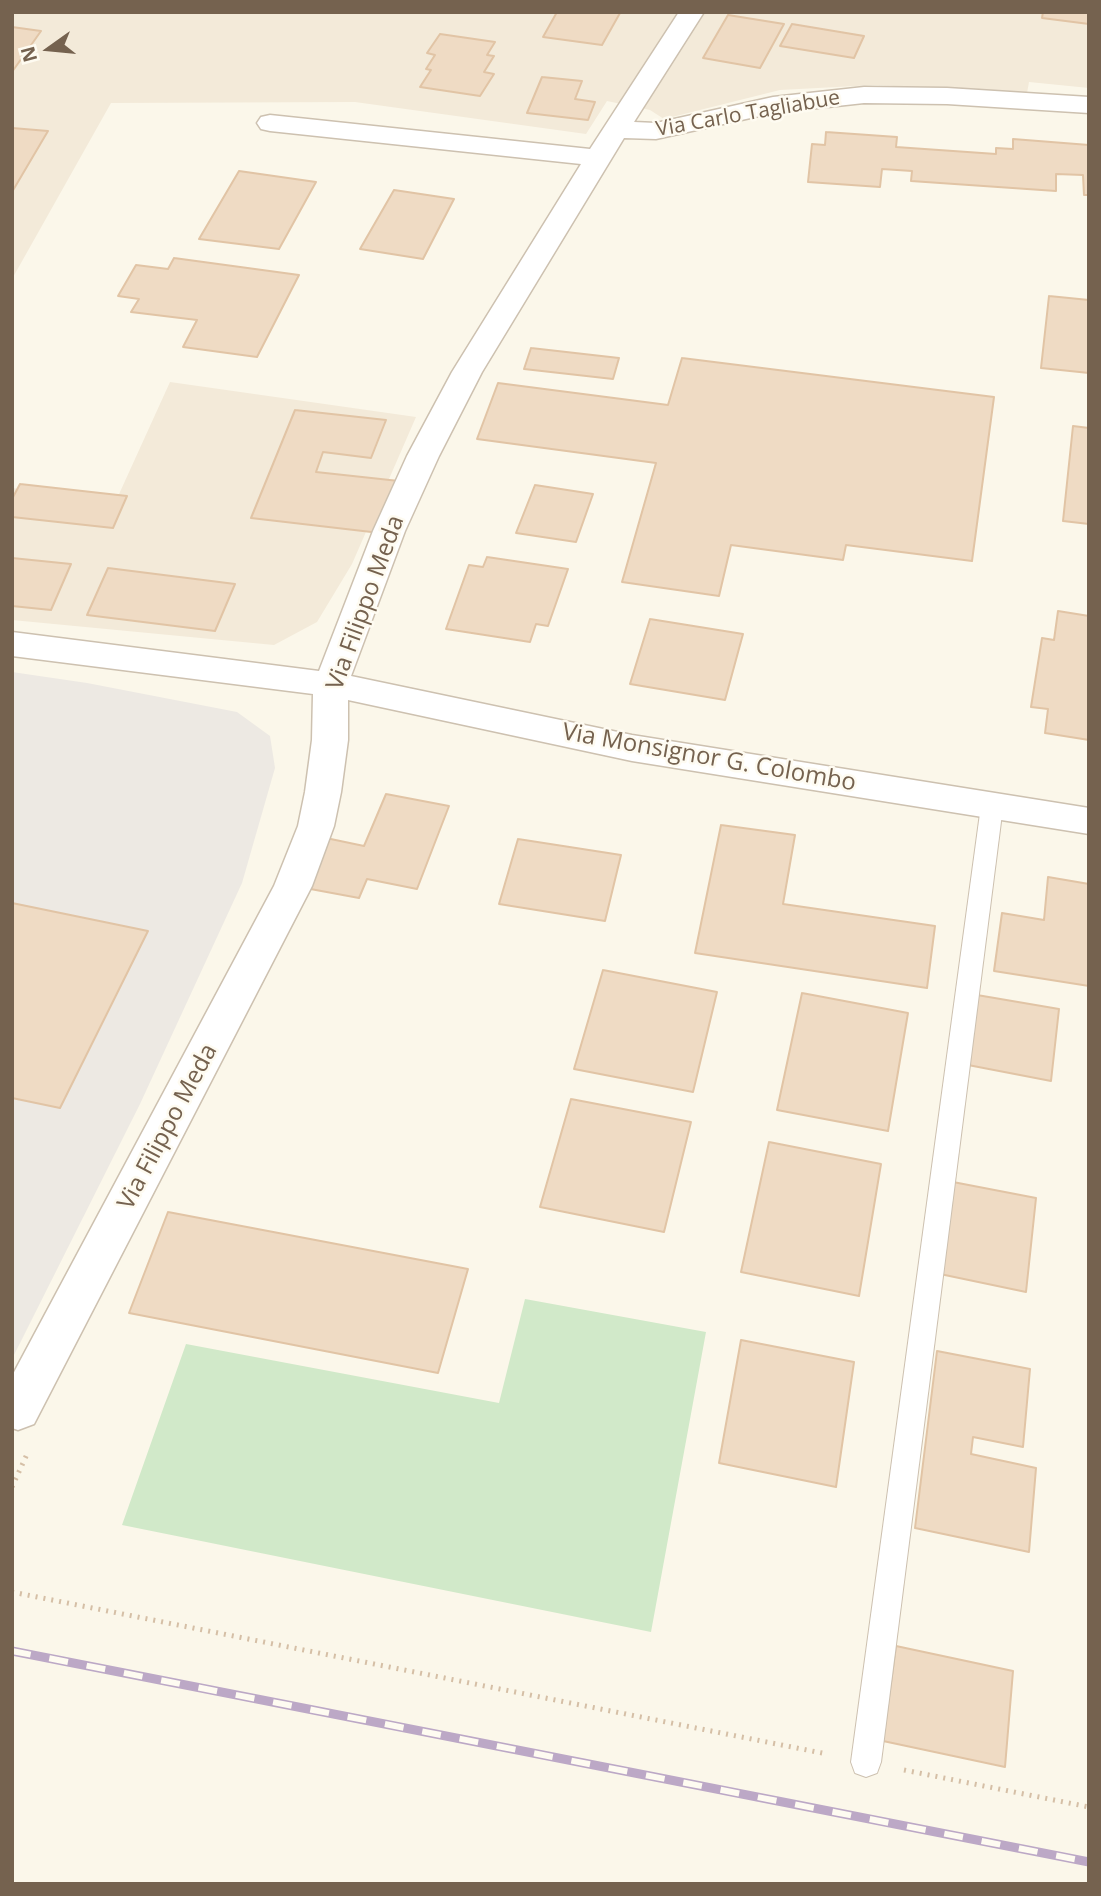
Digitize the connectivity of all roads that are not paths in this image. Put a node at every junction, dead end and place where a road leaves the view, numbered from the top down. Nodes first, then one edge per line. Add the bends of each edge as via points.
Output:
1 (692, 12) edge
2 (1089, 105) edge
3 (270, 123) dead end
4 (607, 144) junction
5 (12, 644) edge
6 (331, 684) junction
7 (992, 806) junction
8 (1089, 821) edge
9 (18, 1410) dead end
10 (866, 1762) road end

1 - 4 street, Via Filippo Meda
2 - 4 street, Via Carlo Tagliabue via 864,95 774,105
3 - 4 street, Via Carlo Tagliabue
4 - 6 street, Via Filippo Meda via 442,417 389,531
5 - 6 street, Via Monsignor G. Colombo
6 - 7 street, Via Monsignor G. Colombo via 632,748
6 - 9 street, Via Filippo Meda via 323,792 316,826 288,898
7 - 8 street, Via Monsignor G. Colombo
7 - 10 lane

